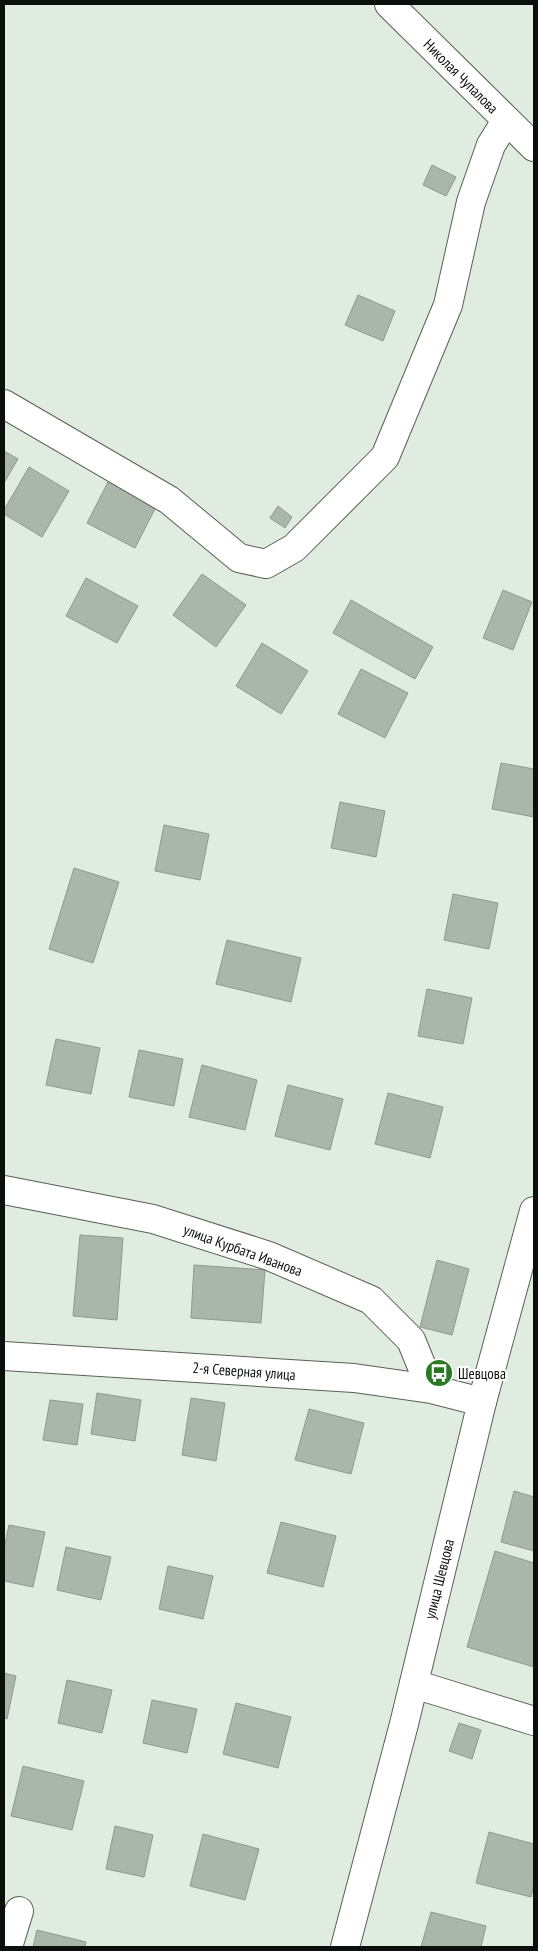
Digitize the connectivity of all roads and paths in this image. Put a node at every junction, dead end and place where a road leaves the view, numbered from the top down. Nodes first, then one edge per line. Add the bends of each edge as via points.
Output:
1 (389, 4) edge
2 (506, 121) junction
3 (534, 148) edge
4 (4, 404) edge
5 (4, 1190) edge
6 (534, 1211) edge
7 (4, 1356) edge
8 (431, 1389) junction
9 (482, 1402) junction
10 (414, 1684) junction
11 (534, 1721) edge
12 (18, 1911) dead end
13 (8, 1947) edge
14 (345, 1947) edge

1 - 2 street, Николая Чупалова
2 - 3 street, Николая Чупалова
2 - 4 street via 491,145 471,202 448,305 385,457 294,548 266,564 238,558 169,500
5 - 8 street, улица Курбата Иванова via 152,1218 269,1256 371,1300 411,1340
6 - 9 street, улица Шевцова
7 - 8 street, 2-я Северная улица via 354,1378
8 - 9 street, 2-я Северная улица
9 - 10 street, улица Шевцова
10 - 11 street
10 - 14 street, улица Шевцова
12 - 13 street

